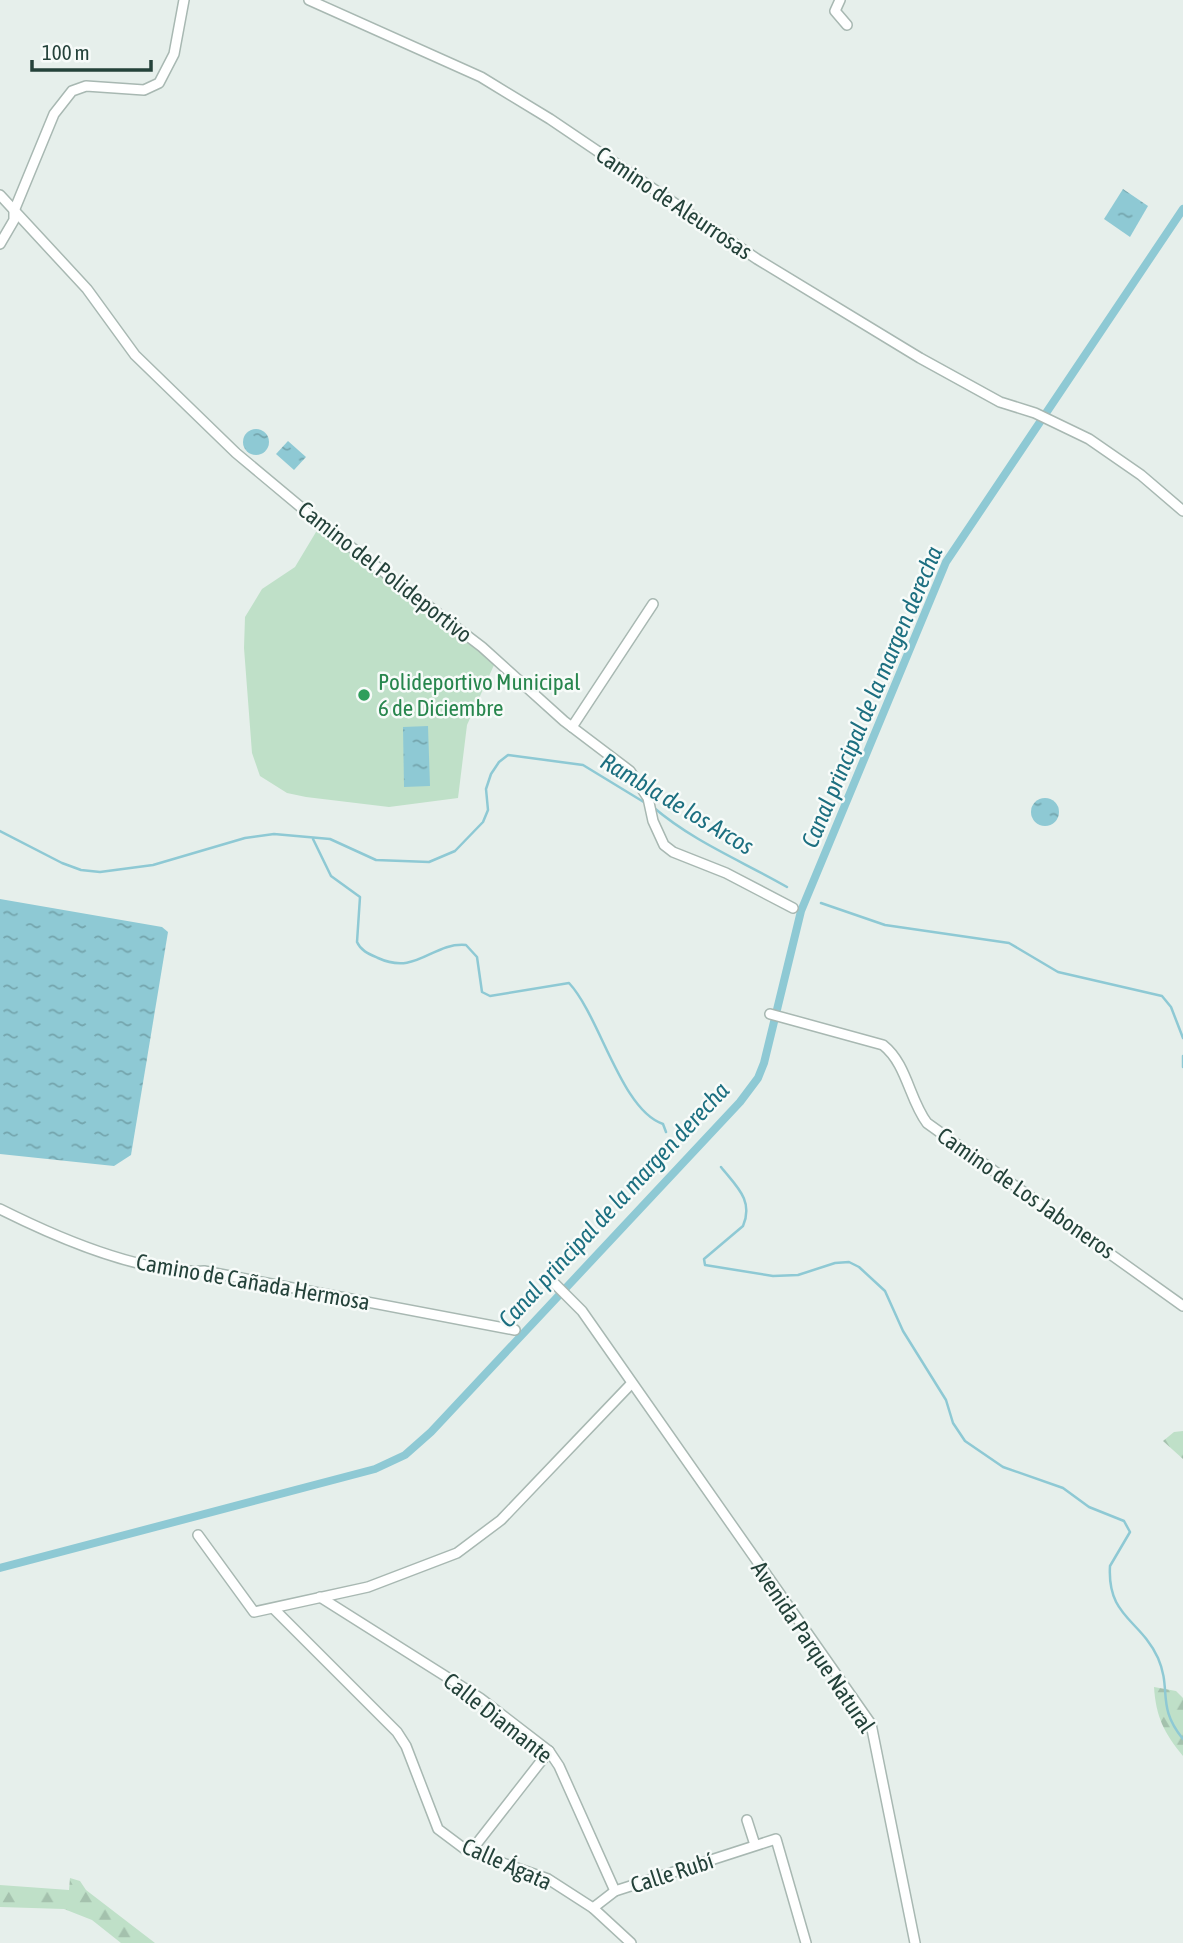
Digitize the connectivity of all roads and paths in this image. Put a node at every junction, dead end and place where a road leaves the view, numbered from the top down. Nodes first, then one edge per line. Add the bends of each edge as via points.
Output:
1 (184, 0) edge
2 (309, 0) edge
3 (840, 0) edge
4 (847, 25) dead end
5 (0, 195) edge
6 (14, 211) junction
7 (0, 244) edge
8 (1183, 511) edge
9 (653, 604) dead end
10 (572, 727) junction
11 (793, 908) dead end
12 (770, 1014) dead end
13 (0, 1209) edge
14 (556, 1285) dead end
15 (1183, 1306) edge
16 (514, 1330) dead end
17 (631, 1384) junction
18 (198, 1535) dead end
19 (320, 1597) junction
20 (274, 1609) junction
21 (549, 1751) junction
22 (747, 1820) dead end
23 (755, 1845) junction
24 (471, 1852) junction
25 (615, 1891) junction
26 (593, 1908) junction
27 (631, 1943) edge
28 (806, 1943) edge
29 (915, 1943) edge

1 - 6 street via 174,54 159,83 144,90 86,86 72,91 54,114
2 - 8 street, Camino de Aleurrosas via 481,77 757,259 920,358 1000,402 1089,439
3 - 4 street via 835,11
5 - 6 street, Camino del Polideportivo
6 - 7 street via 14,220
6 - 10 street, Camino del Polideportivo via 87,289 135,355 236,453 482,647
9 - 10 street
10 - 11 street, Camino del Polideportivo via 630,771 648,798 664,845
12 - 15 street, Camino de Los Jaboneros via 883,1045 895,1055 927,1123
13 - 16 street, Camino de Cañada Hermosa via 158,1270 204,1271
14 - 17 street, Avenida Parque Natural via 582,1311
17 - 19 street via 477,1541 380,1583
17 - 29 street, Avenida Parque Natural via 871,1724
18 - 20 street via 254,1612
19 - 20 street
19 - 21 street, Calle Diamante via 480,1698
20 - 24 street, Calle Ágata via 384,1717 405,1746 438,1829
21 - 24 street
21 - 25 street, Calle Diamante
22 - 23 street
23 - 25 street, Calle Rubí
23 - 28 street, Calle Rubí via 776,1839
24 - 26 street, Calle Ágata via 548,1879
25 - 26 street, Calle Rubí
26 - 27 street, Calle Ágata

